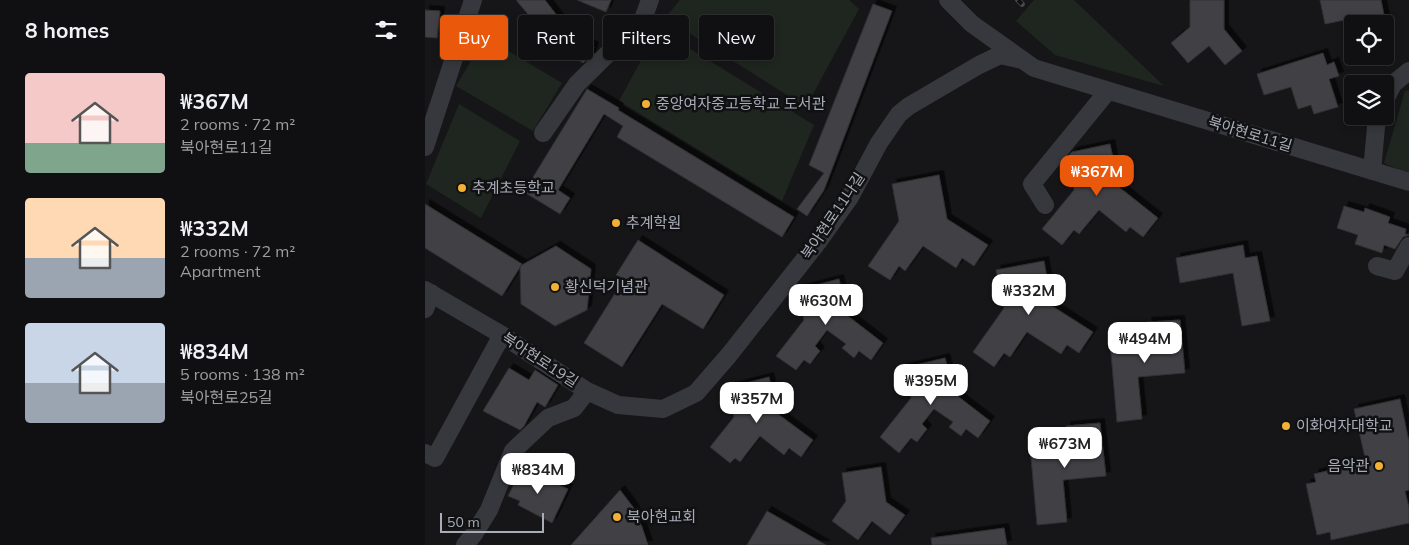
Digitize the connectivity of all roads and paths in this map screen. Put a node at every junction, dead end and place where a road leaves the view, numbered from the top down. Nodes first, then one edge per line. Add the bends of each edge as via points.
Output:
1 (473, 0) edge
2 (650, 0) edge
3 (948, 0) edge
4 (1028, 64) junction
5 (1409, 72) edge
6 (1394, 83) edge
7 (1107, 92) junction
8 (1376, 125) edge
9 (543, 132) dead end
10 (425, 147) edge
11 (1372, 171) junction
12 (1409, 182) edge
13 (1045, 205) dead end
14 (1409, 246) edge
15 (1377, 266) dead end
16 (427, 297) edge
17 (502, 335) junction
18 (587, 391) junction
19 (663, 409) joint
20 (425, 453) edge
21 (465, 545) edge

1 - 10 street
2 - 9 street via 643,19 577,84
3 - 4 street via 972,24
4 - 7 street, 북아현로11길
4 - 19 street, 북아현로11나길 via 1000,56 993,58 899,114 850,197 789,280 696,393
5 - 6 street
7 - 11 street, 북아현로11길
7 - 13 street via 1032,184
8 - 11 street
11 - 12 street, 북아현로11길
14 - 15 street via 1395,271
16 - 17 street, 북아현로19길
17 - 18 street, 북아현로19길
17 - 20 street via 435,458
18 - 19 street, 북아현로19길 via 618,405
18 - 21 street via 574,408 548,418 513,451 489,510

